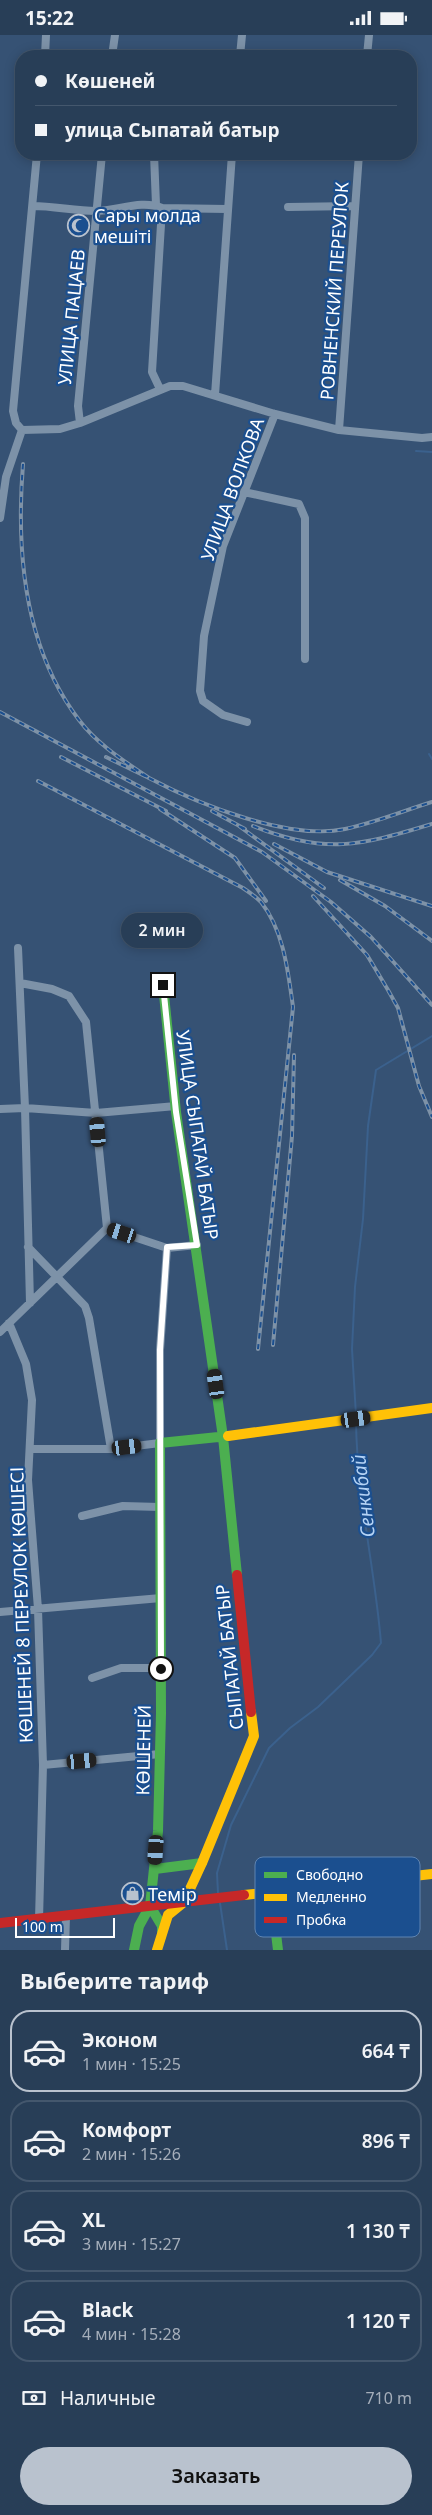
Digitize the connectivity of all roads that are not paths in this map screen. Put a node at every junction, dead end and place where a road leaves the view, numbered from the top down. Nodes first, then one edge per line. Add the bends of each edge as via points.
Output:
1 (46, 35) edge
2 (115, 35) edge
3 (242, 35) edge
4 (361, 35) edge
5 (369, 35) edge
6 (368, 45) junction
7 (45, 50) edge
8 (113, 50) edge
9 (241, 50) edge
10 (368, 50) edge
11 (37, 160) edge
12 (101, 160) edge
13 (155, 160) edge
14 (231, 160) edge
15 (359, 160) edge
16 (33, 206) junction
17 (159, 206) junction
18 (355, 206) junction
19 (288, 207) dead end
20 (227, 209) junction
21 (97, 211) junction
22 (160, 389) junction
23 (215, 395) junction
24 (274, 414) junction
25 (80, 423) junction
26 (22, 430) junction
27 (339, 430) junction
28 (432, 437) edge
29 (244, 492) junction
30 (0, 518) edge
31 (305, 659) dead end
32 (247, 722) dead end
33 (18, 948) dead end
34 (20, 983) junction
35 (163, 985) dead end
36 (176, 1106) junction
37 (25, 1108) junction
38 (0, 1109) edge
39 (96, 1113) junction
40 (107, 1228) junction
41 (197, 1245) junction
42 (28, 1247) junction
43 (167, 1247) junction
44 (56, 1278) junction
45 (30, 1303) junction
46 (9, 1323) junction
47 (0, 1332) edge
48 (432, 1408) edge
49 (223, 1437) junction
50 (160, 1443) junction
51 (31, 1449) junction
52 (111, 1449) junction
53 (160, 1507) junction
54 (82, 1516) dead end
55 (161, 1598) junction
56 (38, 1609) junction
57 (0, 1612) edge
58 (161, 1669) junction
59 (92, 1678) dead end
60 (160, 1755) junction
61 (43, 1765) junction
62 (202, 1863) junction
63 (155, 1869) junction
64 (255, 1894) edge
65 (184, 1902) junction
66 (150, 1906) junction
67 (66, 1916) junction
68 (39, 1920) junction
69 (0, 1923) edge
70 (162, 1934) junction
71 (276, 1937) edge
72 (65, 1950) edge
73 (134, 1950) edge
74 (157, 1950) edge
75 (278, 1950) edge

1 - 7 street
2 - 8 street
3 - 9 street
4 - 6 street
5 - 6 street
6 - 10 street
11 - 16 street
12 - 21 street, УЛИЦА ПАЦАЕВ
13 - 17 street
14 - 20 street
15 - 18 street, РОВНЕНСКИЙ ПЕРЕУЛОК
16 - 21 street
16 - 26 street via 13,411
17 - 20 street
17 - 21 street via 130,205
17 - 22 street via 152,372
18 - 19 street
18 - 27 street, РОВНЕНСКИЙ ПЕРЕУЛОК
20 - 23 street
21 - 25 street, УЛИЦА ПАЦАЕВ via 78,407
22 - 23 street via 182,386
22 - 25 street
23 - 24 street
24 - 27 street
24 - 29 street, УЛИЦА ВОЛКОВА
25 - 26 street via 60,429
26 - 30 street via 6,477
27 - 28 street
29 - 31 street via 299,504 305,518
29 - 32 street, УЛИЦА ВОЛКОВА via 223,546 204,636 200,691 208,707
33 - 34 street
34 - 37 street
34 - 39 street via 52,989 68,996 86,1022
35 - 36 street, УЛИЦА СЫПАТАЙ БАТЫР
36 - 39 street
36 - 41 street, УЛИЦА СЫПАТАЙ БАТЫР
37 - 38 street
37 - 39 street
37 - 42 street
39 - 40 street
40 - 43 street
40 - 44 street
41 - 43 street
41 - 49 street, УЛИЦА СЫПАТАЙ БАТЫР
42 - 44 street
42 - 45 street
43 - 50 street via 160,1350
44 - 45 street
44 - 52 street via 85,1306 89,1318
45 - 46 street
46 - 47 street
46 - 51 street, КӨШЕНЕЙ 8 ПЕРЕУЛОК КӨШЕСІ via 26,1364 32,1400
48 - 49 street
49 - 50 street
49 - 62 street, СЫПАТАЙ БАТЫР via 254,1736
50 - 52 street
50 - 53 street, КӨШЕНЕЙ
51 - 52 street
51 - 56 street, КӨШЕНЕЙ 8 ПЕРЕУЛОК КӨШЕСІ via 28,1481
53 - 54 street via 123,1506
53 - 55 street, КӨШЕНЕЙ
55 - 56 street
55 - 58 street, КӨШЕНЕЙ
56 - 57 street
56 - 61 street, КӨШЕНЕЙ 8 ПЕРЕУЛОК КӨШЕСІ
58 - 59 street via 121,1668
58 - 60 street, КӨШЕНЕЙ
60 - 61 street
60 - 63 street, КӨШЕНЕЙ
61 - 68 street, КӨШЕНЕЙ 8 ПЕРЕУЛОК КӨШЕСІ
62 - 63 street
62 - 65 street, СЫПАТАЙ БАТЫР
63 - 66 street, КӨШЕНЕЙ
64 - 65 street
65 - 66 street
65 - 70 street via 168,1915
66 - 67 street
66 - 70 street via 162,1926
66 - 73 street, КӨШЕНЕЙ via 139,1926
67 - 68 street
67 - 72 street
68 - 69 street
70 - 74 street
71 - 75 street

